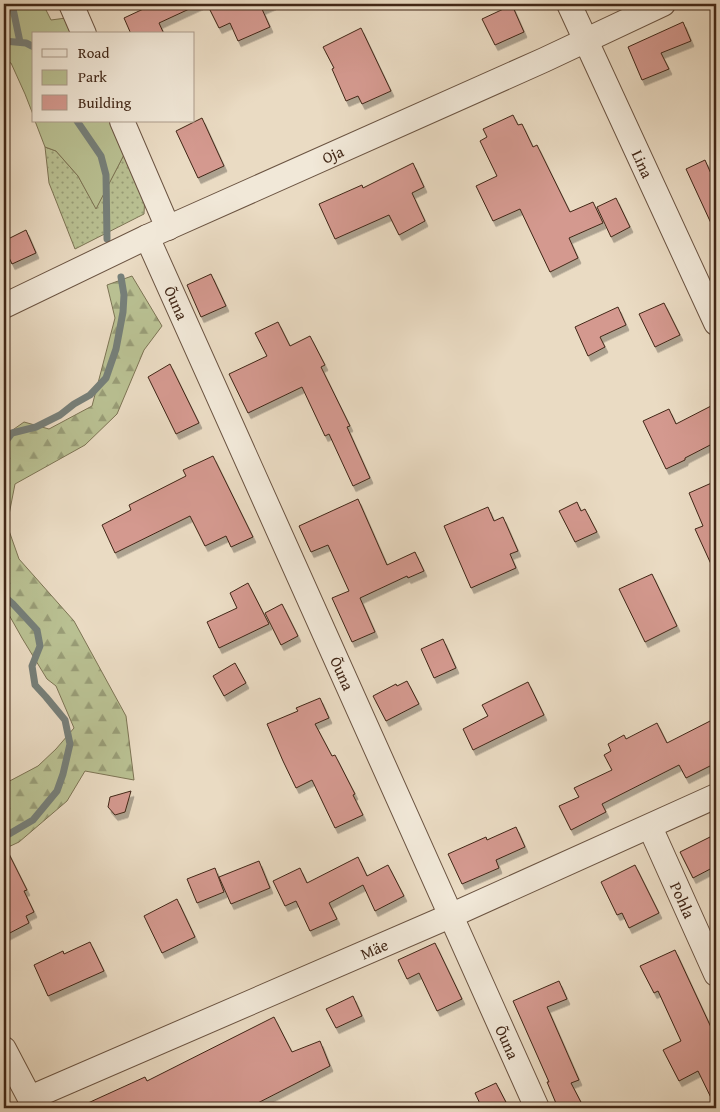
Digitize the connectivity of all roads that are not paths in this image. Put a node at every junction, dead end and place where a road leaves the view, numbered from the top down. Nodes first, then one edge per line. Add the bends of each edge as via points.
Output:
1 (70, 4) edge
2 (569, 4) edge
3 (662, 4) edge
4 (83, 32) edge
5 (587, 40) junction
6 (122, 122) edge
7 (168, 228) junction
8 (146, 238) junction
9 (4, 306) edge
10 (716, 324) edge
11 (716, 796) edge
12 (650, 827) junction
13 (450, 916) junction
14 (716, 974) edge
15 (4, 1049) edge
16 (32, 1103) edge
17 (537, 1108) edge

1 - 4 street
2 - 5 street, Lina
3 - 5 street, Oja
5 - 7 street, Oja
5 - 10 street, Lina
6 - 7 street
7 - 8 street, Oja
8 - 9 street, Oja
8 - 13 street, Õuna
11 - 12 street, Mäe
12 - 13 street, Mäe
12 - 14 street, Pohla
13 - 16 street, Mäe
13 - 17 street, Õuna
15 - 16 street

